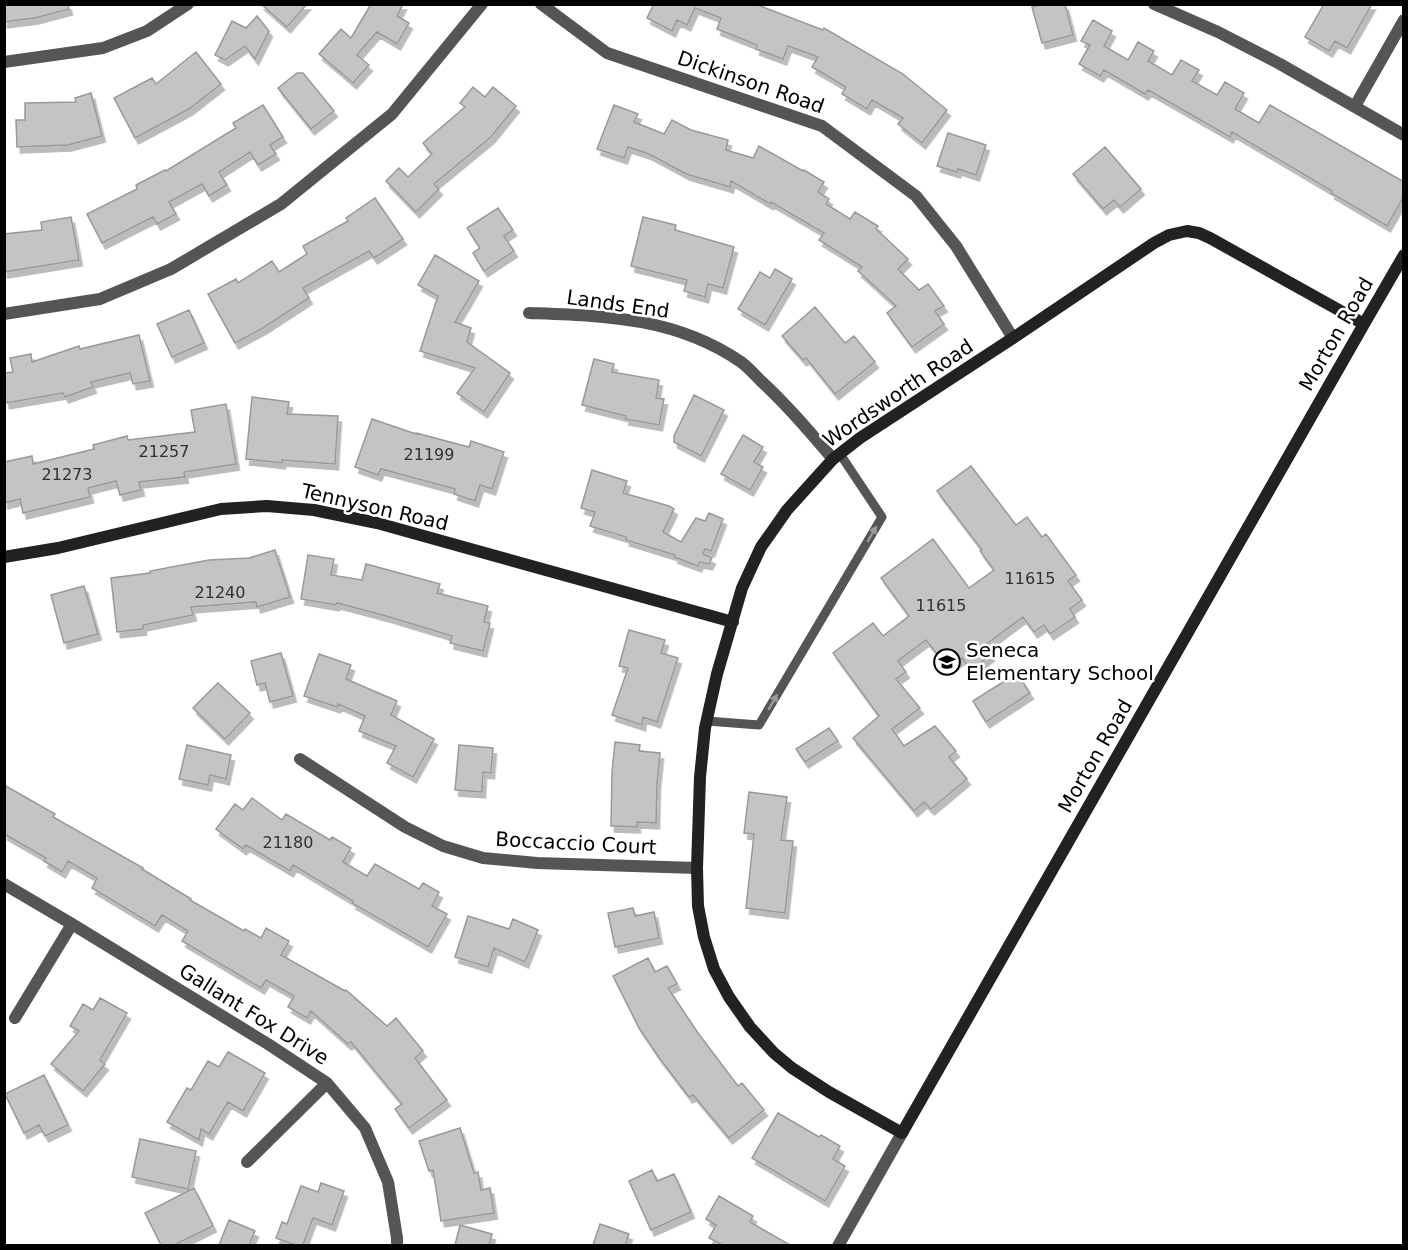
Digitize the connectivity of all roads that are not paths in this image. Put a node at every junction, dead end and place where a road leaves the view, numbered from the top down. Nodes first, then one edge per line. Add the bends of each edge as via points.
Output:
1 (188, 4) edge
2 (482, 4) edge
3 (541, 4) edge
4 (1154, 4) edge
5 (1175, 9) edge
6 (1404, 20) edge
7 (4, 62) edge
8 (1354, 106) junction
9 (1404, 135) edge
10 (1404, 255) edge
11 (529, 313) dead end
12 (4, 314) edge
13 (1364, 324) junction
14 (1013, 338) junction
15 (836, 456) junction
16 (4, 557) edge
17 (733, 622) junction
18 (707, 721) junction
19 (300, 759) dead end
20 (697, 868) junction
21 (4, 884) edge
22 (72, 924) junction
23 (15, 1018) dead end
24 (327, 1083) junction
25 (902, 1133) junction
26 (247, 1162) dead end
27 (397, 1245) edge
28 (838, 1245) edge

1 - 7 street via 147,31 104,48
2 - 12 street via 392,114 281,204 171,269 100,299
3 - 14 street, Dickinson Road via 607,53 822,126 916,196 956,246
4 - 5 street
5 - 8 street
6 - 8 street
8 - 9 street
10 - 13 street, Morton Road
11 - 15 street, Lands End via 654,324 701,339 742,363
13 - 14 street, Wordsworth Road via 1199,232 1187,231 1154,243
13 - 25 street, Morton Road
14 - 15 street, Wordsworth Road
15 - 17 street, Wordsworth Road via 787,510 761,547 742,588
18 -> 15 lane via 759,725 882,517
16 - 17 street, Tennyson Road via 220,509 303,509 377,523
17 - 18 street, Wordsworth Road
18 - 20 street, Wordsworth Road via 700,777
19 - 20 street, Boccaccio Court via 405,827 443,846 483,858
20 - 25 street, Wordsworth Road via 698,906 714,969 750,1027 792,1068
21 - 22 street, Gallant Fox Drive
22 - 23 street
22 - 24 street, Gallant Fox Drive
24 - 26 street
24 - 27 street, Gallant Fox Drive via 365,1128 388,1182
25 - 28 street, Morton Road

